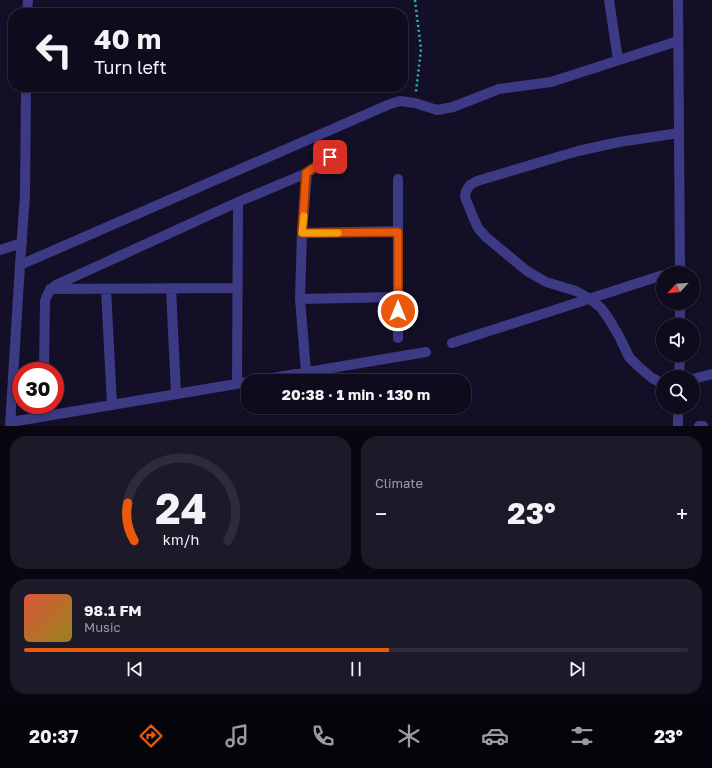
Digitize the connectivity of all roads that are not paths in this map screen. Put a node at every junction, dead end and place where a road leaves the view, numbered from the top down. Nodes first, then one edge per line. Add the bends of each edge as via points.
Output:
1 (609, 0) edge
2 (678, 0) edge
3 (678, 40) junction
4 (618, 60) junction
5 (26, 92) edge
6 (679, 133) junction
7 (330, 157) dead end
8 (306, 173) junction
9 (398, 179) dead end
10 (238, 202) junction
11 (398, 232) junction
12 (302, 233) junction
13 (22, 243) junction
14 (0, 250) edge
15 (20, 264) junction
16 (677, 266) edge
17 (656, 277) edge
18 (171, 288) junction
19 (238, 288) junction
20 (50, 289) junction
21 (106, 289) junction
22 (398, 297) junction
23 (300, 299) junction
24 (590, 299) junction
25 (398, 338) dead end
26 (452, 343) dead end
27 (426, 352) dead end
28 (44, 362) edge
29 (306, 372) junction
30 (294, 374) edge
31 (712, 374) edge
32 (700, 377) edge
33 (656, 380) edge
34 (241, 383) edge
35 (238, 384) junction
36 (176, 394) junction
37 (112, 405) junction
38 (42, 414) edge
39 (678, 414) edge
40 (42, 417) junction
41 (10, 424) edge
42 (678, 426) edge
43 (699, 426) edge
44 (703, 426) edge

1 - 4 street
2 - 3 street
3 - 4 street
3 - 6 street
4 - 15 street via 550,82 499,89 453,107 437,110 400,101 390,104
5 - 13 street
6 - 16 street
6 - 24 street via 578,151 477,180 466,191 473,217 486,237 533,275
7 - 8 street
8 - 10 street
8 - 12 street
9 - 11 street
10 - 19 street
10 - 20 street
11 - 12 street
11 - 22 street
12 - 23 street
13 - 14 street
13 - 15 street
15 - 41 street
17 - 24 street
18 - 19 street
18 - 21 street
18 - 36 street
19 - 35 street
20 - 21 street
20 - 28 street via 45,301
21 - 37 street
22 - 23 street
22 - 25 street
23 - 29 street
24 - 26 street
24 - 33 street via 609,319 629,357
27 - 29 street
29 - 30 street
31 - 32 street
34 - 35 street
35 - 36 street
36 - 37 street
37 - 40 street
38 - 40 street
39 - 42 street
40 - 41 street
43 - 44 street

